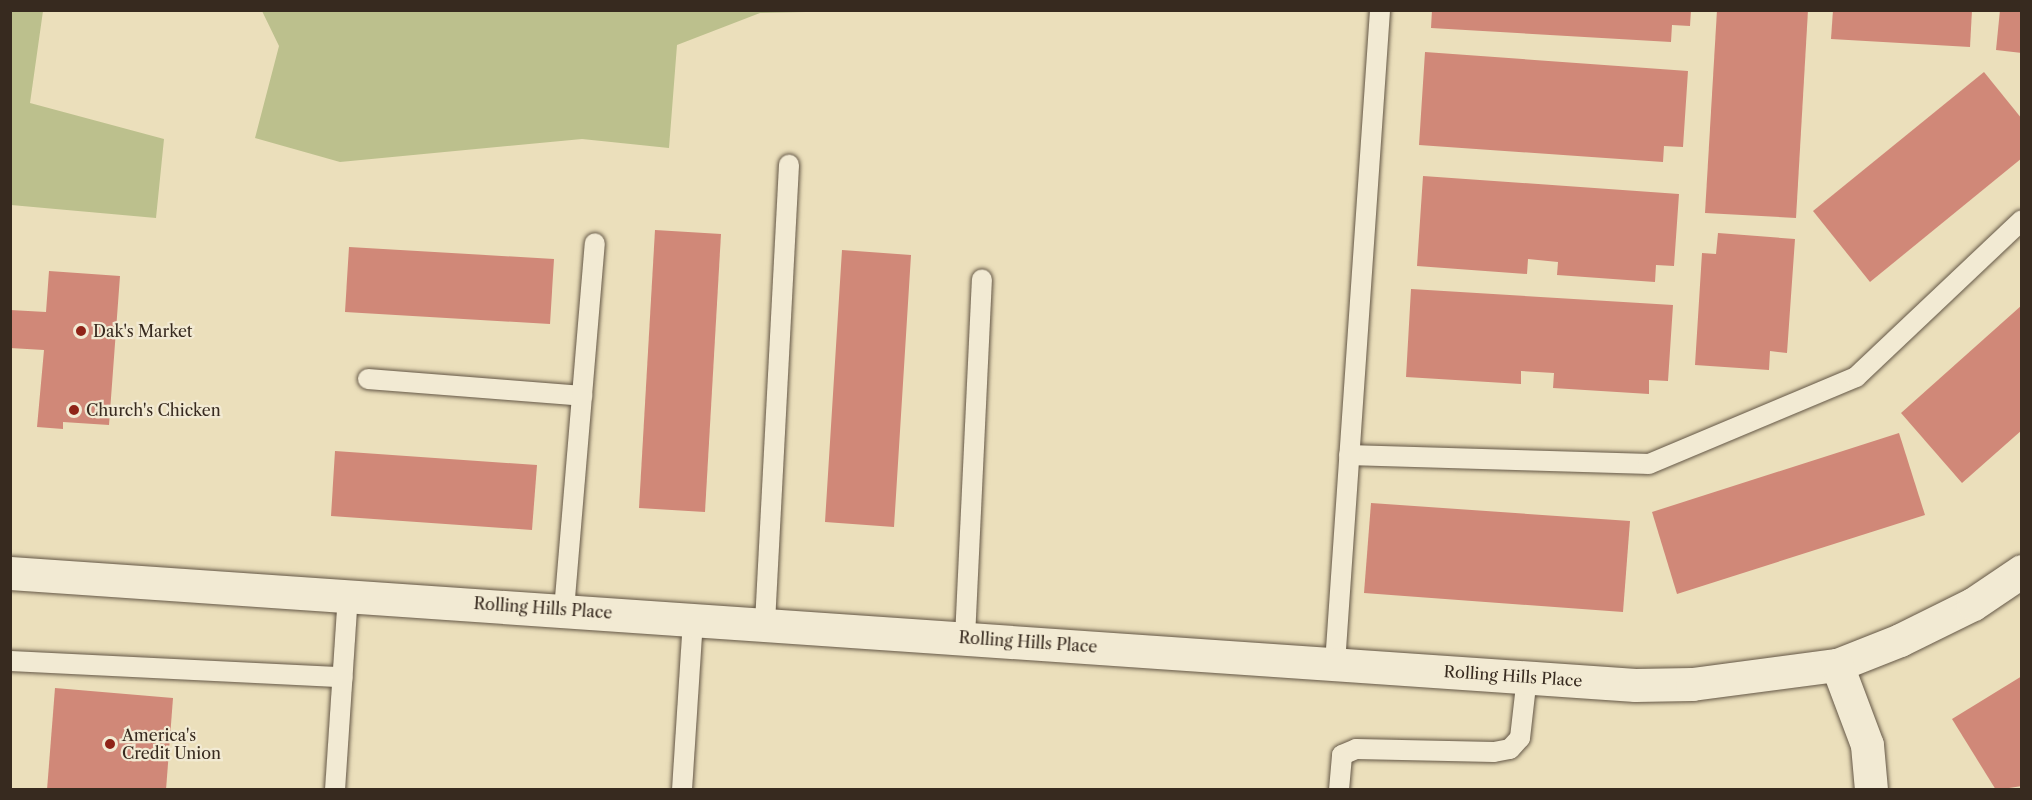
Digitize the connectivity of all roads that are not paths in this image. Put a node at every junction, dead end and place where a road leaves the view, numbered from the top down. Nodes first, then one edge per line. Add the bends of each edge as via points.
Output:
1 (1380, 10) edge
2 (789, 165) dead end
3 (2022, 220) edge
4 (595, 243) dead end
5 (982, 279) dead end
6 (368, 379) dead end
7 (582, 396) junction
8 (1349, 455) junction
9 (2022, 571) edge
10 (10, 573) edge
11 (348, 595) junction
12 (564, 610) junction
13 (693, 618) junction
14 (765, 623) junction
15 (965, 638) junction
16 (10, 661) edge
17 (1335, 664) junction
18 (1837, 665) junction
19 (343, 677) junction
20 (1527, 677) junction
21 (335, 789) edge
22 (682, 789) edge
23 (1339, 789) edge
24 (1871, 789) edge

1 - 8 lane
2 - 14 lane
3 - 8 lane via 1856,377 1649,464
4 - 7 lane
5 - 15 lane
6 - 7 lane
7 - 12 lane
8 - 17 lane
9 - 18 street, Rolling Hills Place via 1973,604
10 - 11 street, Rolling Hills Place
11 - 12 street, Rolling Hills Place
11 - 19 lane
12 - 13 street, Rolling Hills Place
13 - 14 street, Rolling Hills Place
13 - 22 lane
14 - 15 street, Rolling Hills Place
15 - 17 street, Rolling Hills Place
16 - 19 lane
17 - 20 street, Rolling Hills Place
18 - 20 street, Rolling Hills Place via 1692,684 1635,685
18 - 24 street via 1867,745
19 - 21 lane
20 - 23 lane via 1520,738 1510,749 1356,750 1342,755

